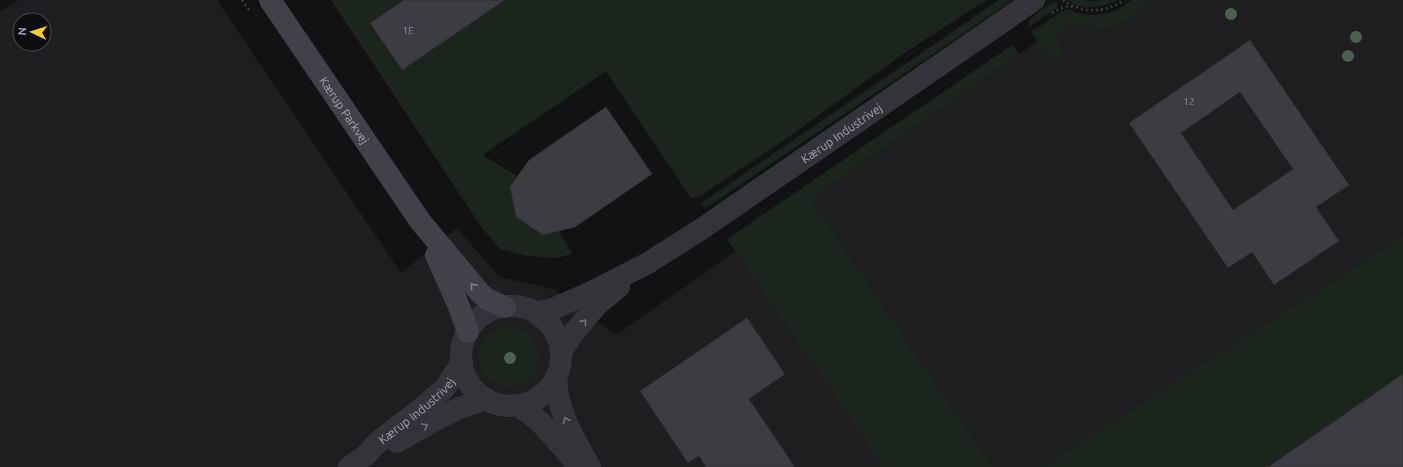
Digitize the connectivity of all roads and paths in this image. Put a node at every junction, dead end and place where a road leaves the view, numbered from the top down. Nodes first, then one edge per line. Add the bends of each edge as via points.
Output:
1 (270, 0) edge
2 (1034, 0) edge
3 (1063, 0) edge
4 (1124, 0) edge
5 (420, 221) junction
6 (648, 263) junction
7 (505, 307) junction
8 (536, 313) junction
9 (468, 332) junction
10 (561, 353) junction
11 (462, 362) junction
12 (556, 378) junction
13 (487, 399) junction
14 (518, 405) junction
15 (357, 461) edge
16 (580, 467) edge
17 (590, 467) edge

1 - 5 street, Kærup Parkvej
2 - 6 street, Kærup Industrivej via 703,228
3 - 4 path via 1074,7 1091,10 1116,6
7 -> 5 street, Kærup Parkvej via 480,293
5 - 9 street, Kærup Parkvej via 446,274
6 - 8 street, Kærup Industrivej via 553,309
10 -> 6 street, Kærup Industrivej via 571,336 597,305
7 - 8 street via 521,307
7 - 9 street via 482,315
8 - 10 street via 549,323
9 - 11 street via 462,347
10 - 12 street
11 - 13 street via 474,389
11 - 15 street, Kærup Industrivej via 445,388
12 - 14 street via 540,396 526,404
17 -> 12 street via 562,410
13 - 14 street via 502,405
15 -> 13 street, Kærup Industrivej via 458,408
14 - 16 street via 540,422

